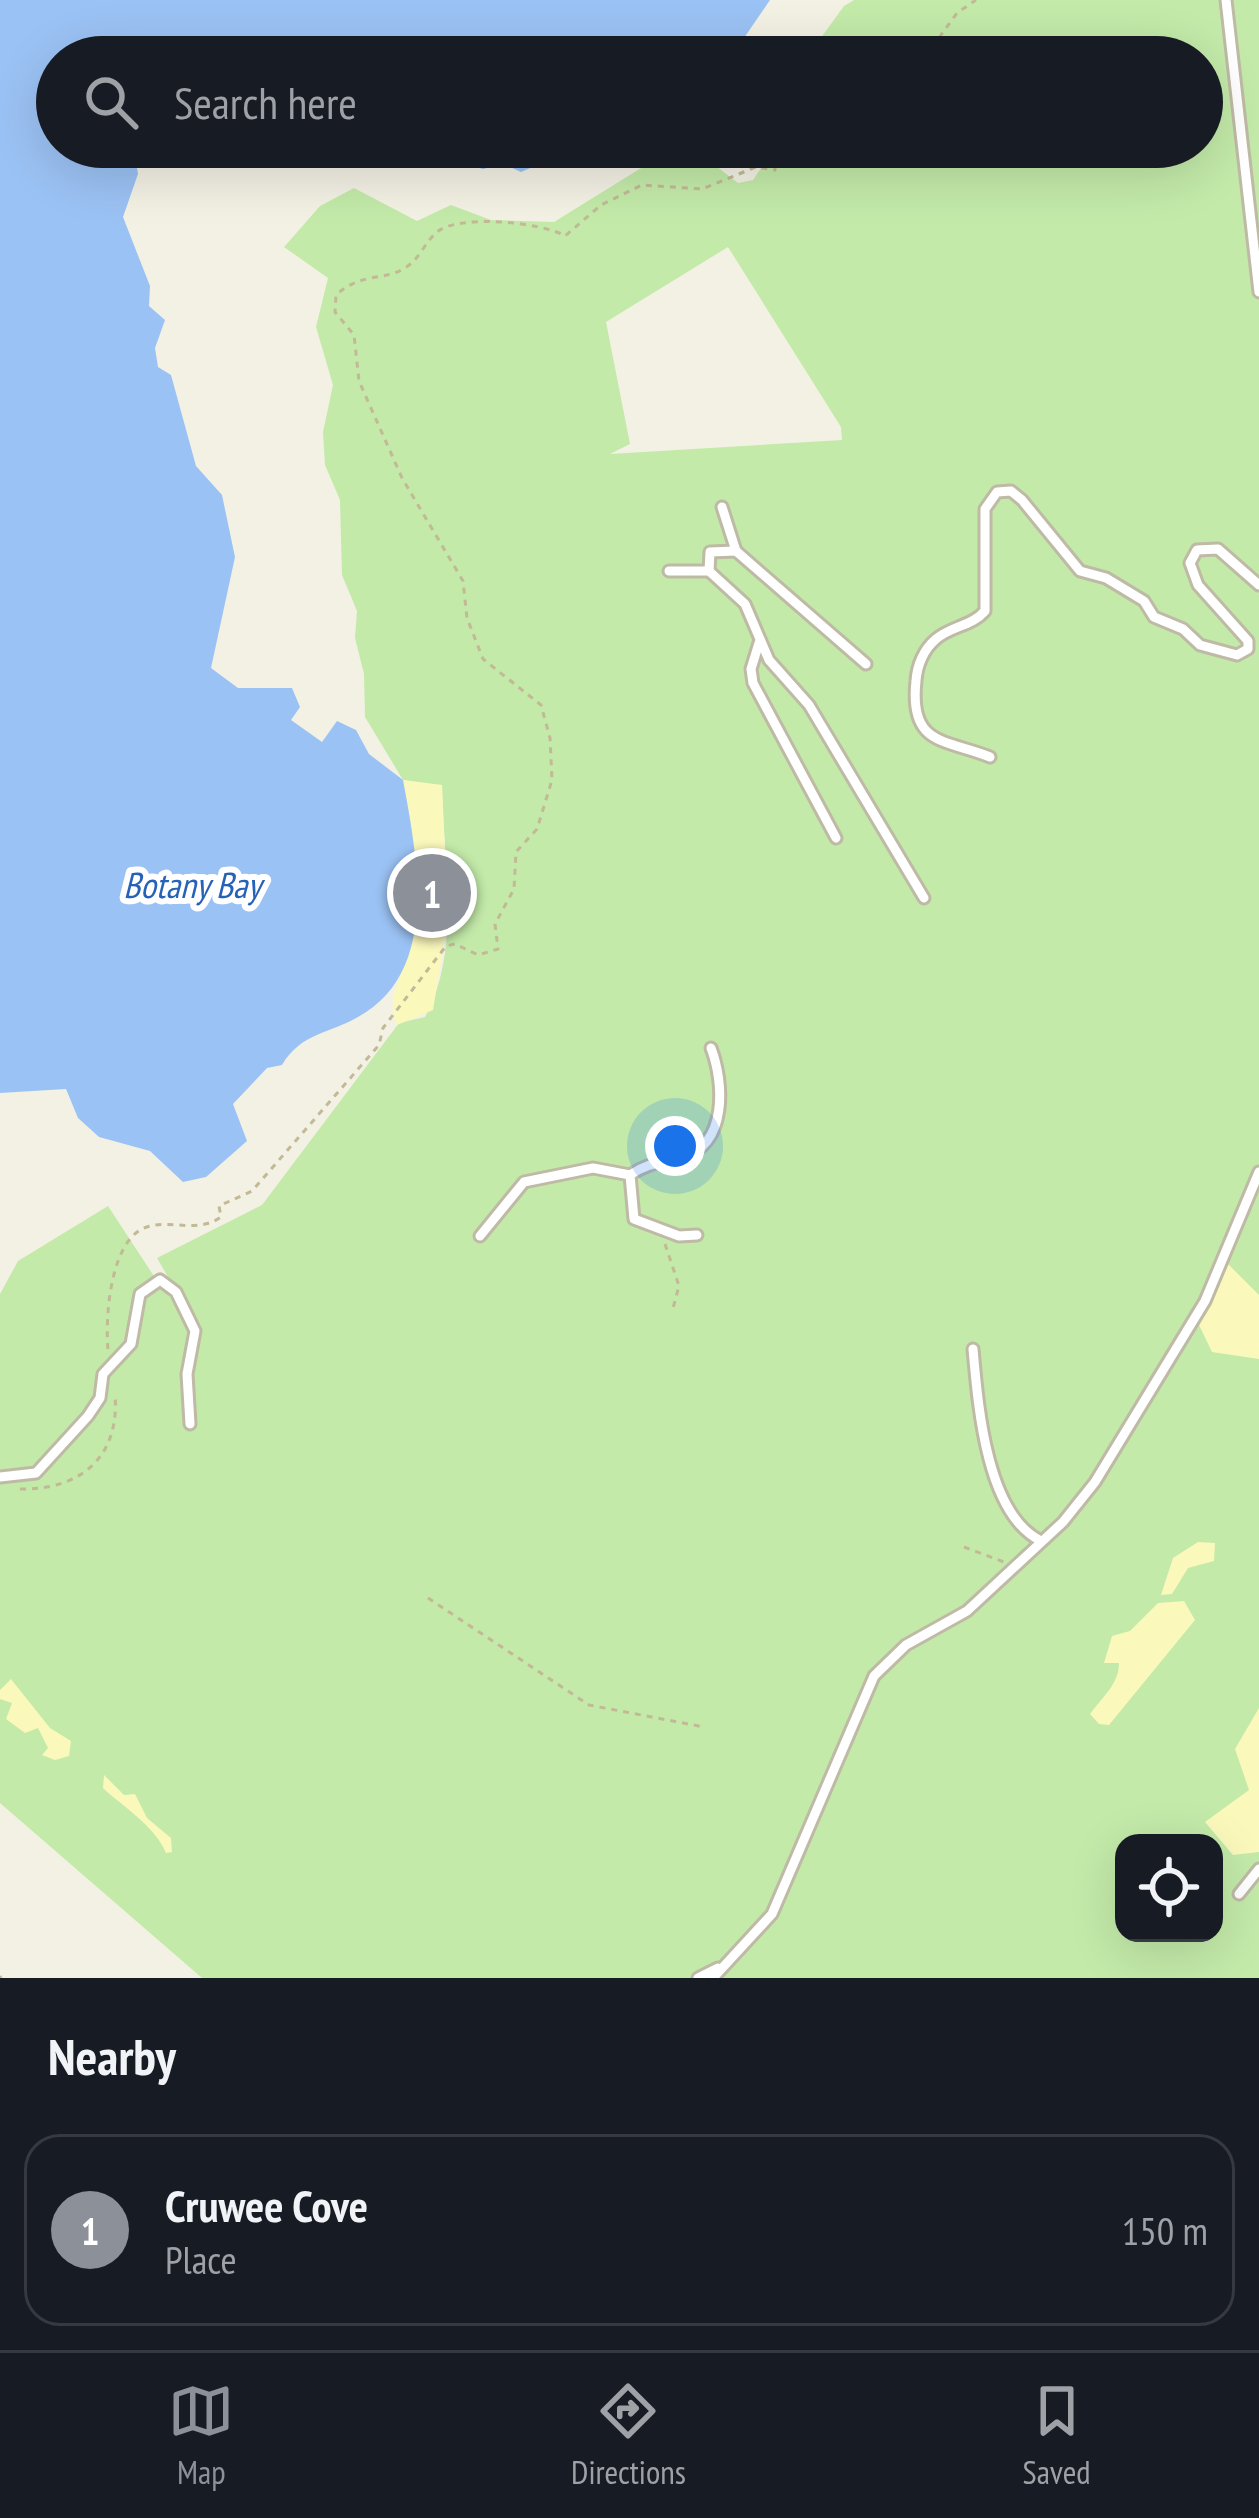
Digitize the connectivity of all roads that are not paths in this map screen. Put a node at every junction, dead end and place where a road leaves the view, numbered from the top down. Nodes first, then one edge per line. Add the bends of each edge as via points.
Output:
1 (1226, 0) edge
2 (1259, 292) edge
3 (722, 507) dead end
4 (736, 551) junction
5 (669, 571) dead end
6 (709, 572) junction
7 (1259, 585) edge
8 (759, 643) junction
9 (866, 664) dead end
10 (990, 758) dead end
11 (836, 838) dead end
12 (924, 898) dead end
13 (711, 1048) dead end
14 (1259, 1172) edge
15 (630, 1175) junction
16 (697, 1234) dead end
17 (480, 1236) dead end
18 (973, 1349) dead end
19 (190, 1424) dead end
20 (0, 1477) edge
21 (1041, 1541) junction
22 (1259, 1869) edge
23 (1239, 1894) dead end
24 (723, 1966) junction
25 (698, 1978) edge
26 (712, 1978) edge

1 - 2 lane
3 - 4 lane
4 - 6 lane via 710,552
4 - 9 lane
5 - 6 lane
6 - 8 lane via 737,593
7 - 10 lane via 1219,549 1197,550 1193,578 1248,641 1237,655 1208,649 1154,617 1144,601 1080,571 1022,500 997,492 985,509 985,611 928,647 914,704 936,740
8 - 11 lane via 753,683
8 - 12 lane via 809,705
13 - 15 lane via 721,1091 707,1140
14 - 21 lane via 1205,1301 1095,1482
15 - 16 lane via 631,1215 679,1236
15 - 17 lane via 593,1168 524,1182
18 - 21 lane via 981,1430 1000,1491 1016,1526
19 - 20 lane via 195,1331 176,1292 160,1280 140,1294 131,1343 52,1460 37,1473
21 - 24 lane via 967,1611 905,1645 874,1676 772,1914
22 - 23 lane
24 - 25 lane
24 - 26 lane

